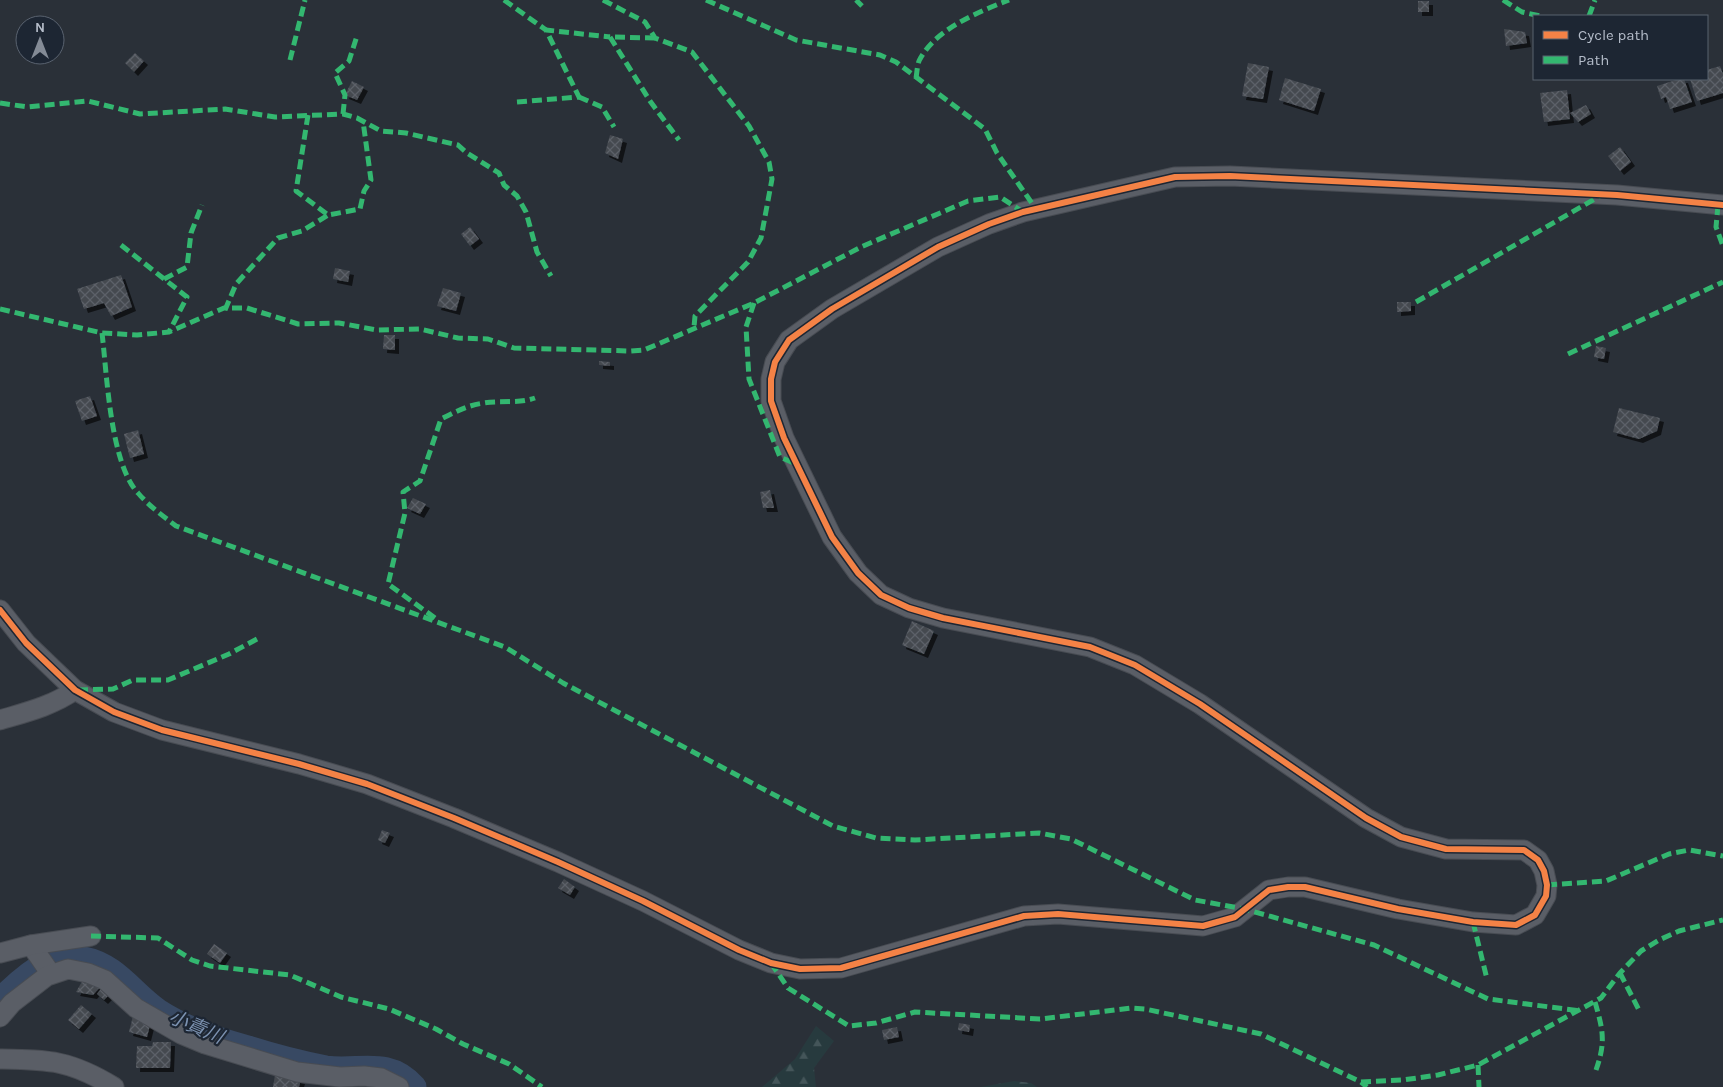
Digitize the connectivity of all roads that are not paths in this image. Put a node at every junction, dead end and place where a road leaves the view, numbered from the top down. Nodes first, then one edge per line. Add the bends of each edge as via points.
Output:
1 (1723, 205) edge
2 (0, 610) edge
3 (75, 690) junction
4 (0, 720) edge
5 (91, 936) dead end
6 (31, 945) junction
7 (0, 953) edge
8 (47, 968) junction
9 (0, 1017) edge
10 (0, 1059) edge
11 (114, 1087) edge
12 (399, 1087) edge

1 - 3 street via 1564,192 1230,176 1176,177 1023,212 938,247 802,329 789,340 775,362 771,401 784,438 832,537 858,574 881,595 943,618 1090,647 1135,665 1200,704 1366,818 1401,837 1446,849 1524,850 1538,860 1544,871 1547,890 1535,915 1516,925 1473,922 1288,886 1269,890 1235,917 1203,926 1058,914 1024,916 841,968 800,969 771,963 739,950 609,885 367,784 162,730 114,712
2 - 3 street via 26,643
3 - 4 street via 44,707
5 - 6 street
6 - 7 street
6 - 8 street
8 - 9 street
8 - 12 street via 88,973 105,980 136,1008 205,1044 297,1072 381,1078
10 - 11 street via 49,1060 71,1066

